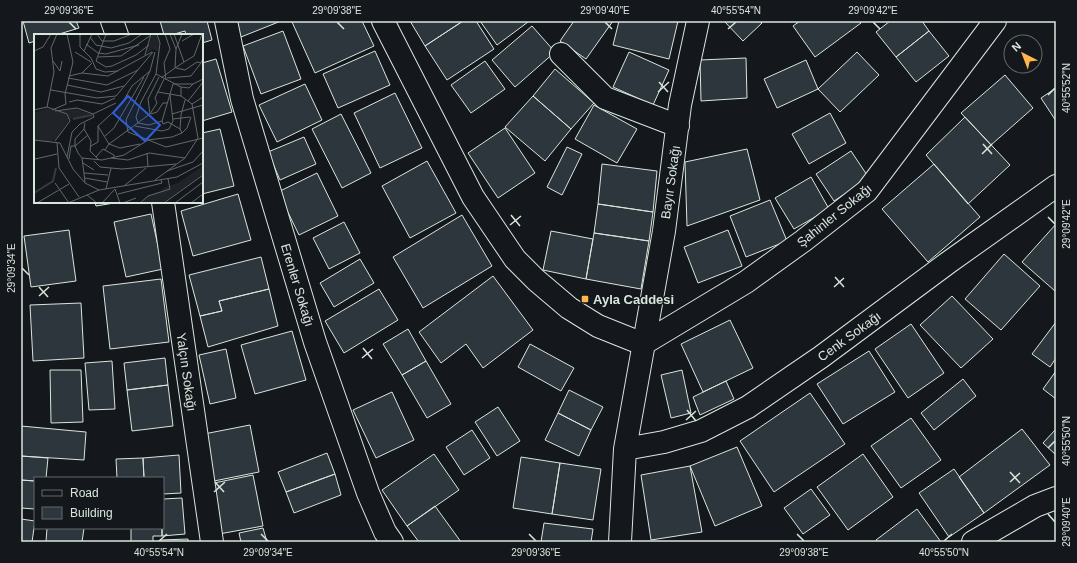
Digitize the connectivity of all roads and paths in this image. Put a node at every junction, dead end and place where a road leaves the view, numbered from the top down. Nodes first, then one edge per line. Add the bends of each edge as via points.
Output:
1 (112, 21) edge
2 (226, 21) edge
3 (383, 21) edge
4 (698, 21) edge
5 (994, 21) edge
6 (117, 34) edge
7 (560, 54) dead end
8 (678, 126) junction
9 (1056, 186) edge
10 (163, 203) edge
11 (644, 344) junction
12 (625, 449) junction
13 (1056, 498) edge
14 (212, 542) edge
15 (392, 542) edge
16 (620, 542) edge
17 (973, 542) edge

1 - 6 street
2 - 15 street, Erenler Sokağı via 242,99 315,342 368,493
3 - 11 street via 473,197 515,259 569,308 598,326
4 - 8 street, Bayır Sokağı
5 - 11 street, Şahinler Sokağı via 867,191 746,282
7 - 8 street via 605,98
8 - 11 street, Bayır Sokağı via 664,231
9 - 12 street, Cenk Sokağı via 748,407 701,431 664,442
10 - 14 street, Yalçın Sokağı
11 - 12 street
12 - 16 street
13 - 17 street via 1035,506

